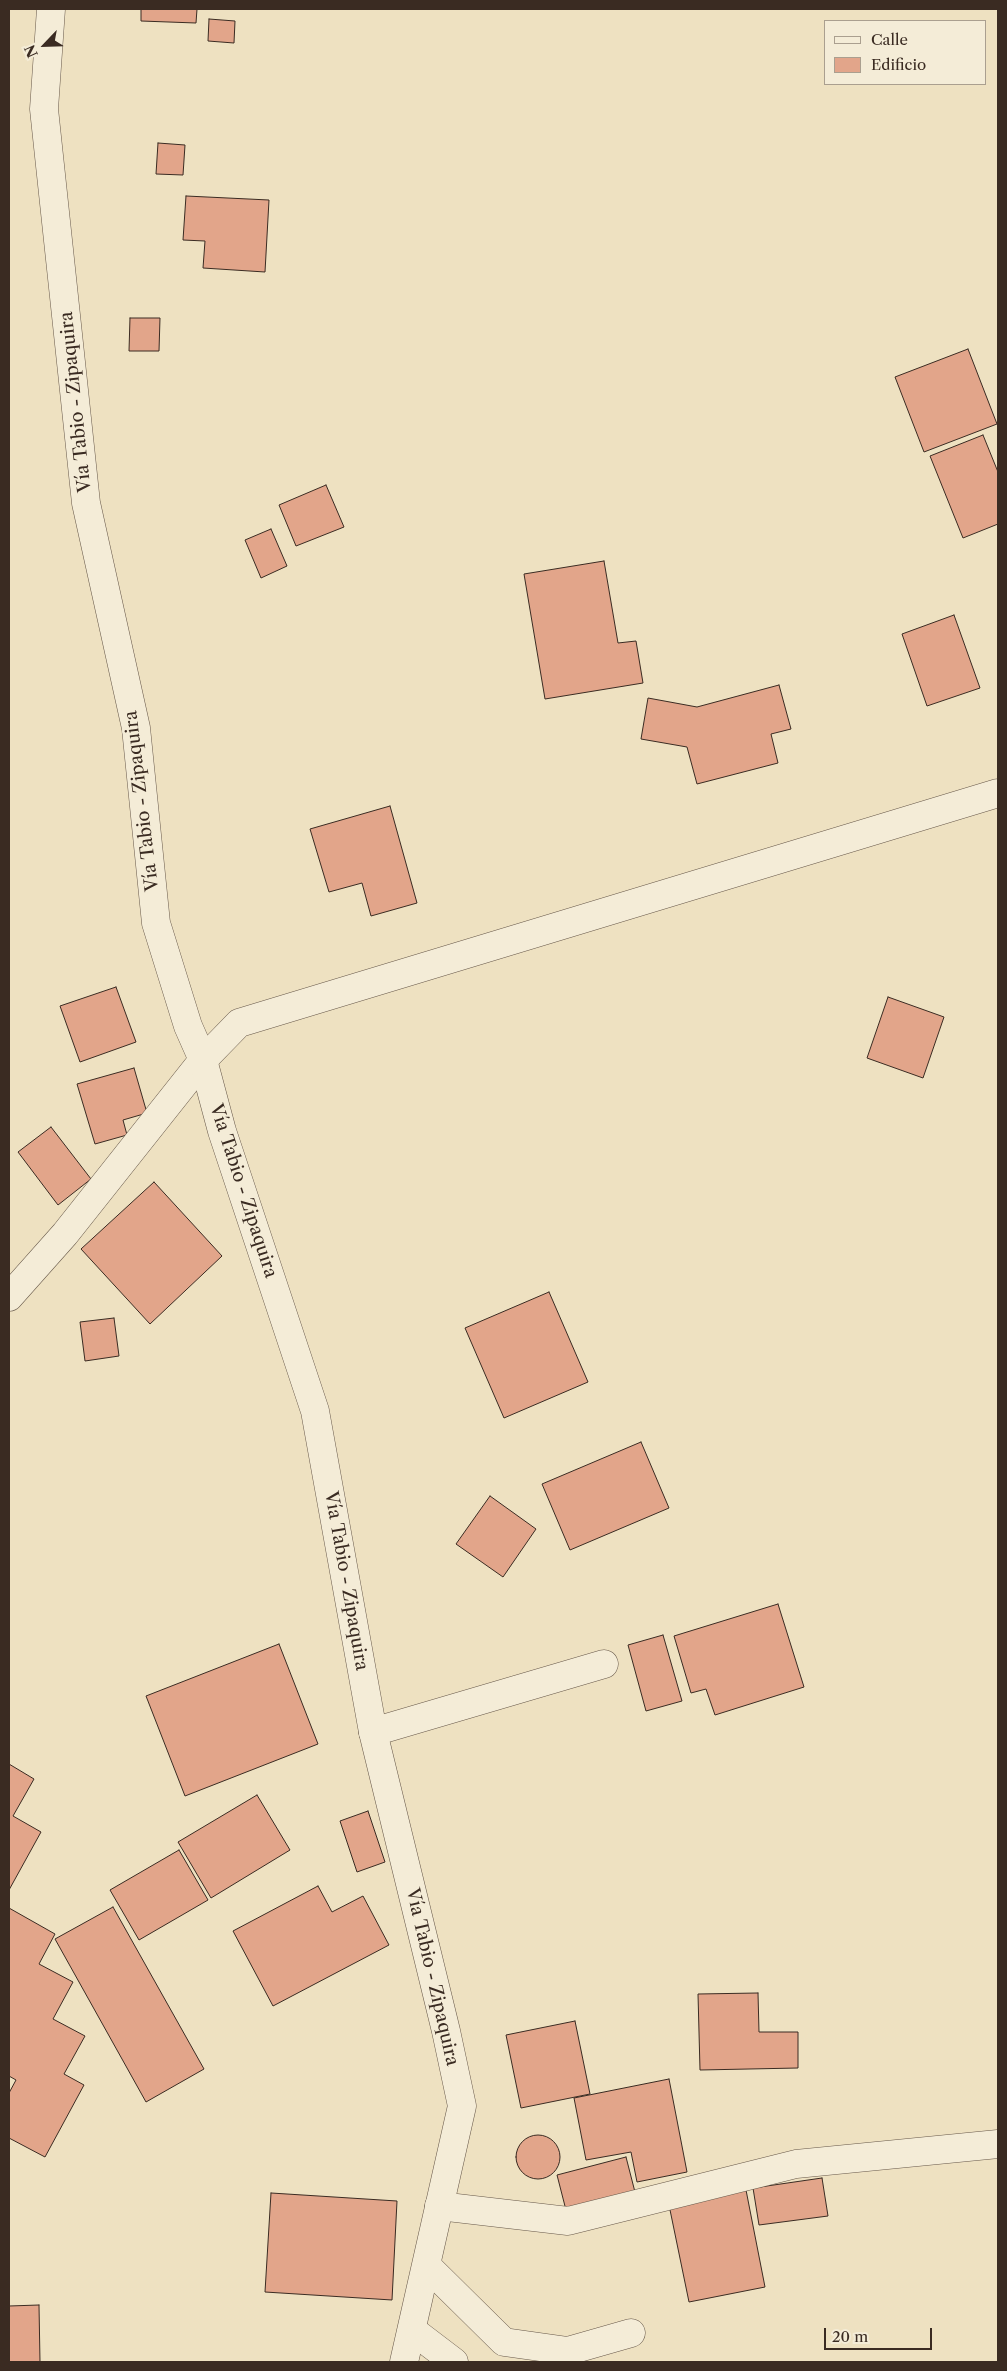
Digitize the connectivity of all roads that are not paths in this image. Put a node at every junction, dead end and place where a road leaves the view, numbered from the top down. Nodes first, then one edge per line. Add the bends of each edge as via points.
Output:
1 (51, 9) edge
2 (998, 793) edge
3 (203, 1060) junction
4 (9, 1297) edge
5 (604, 1664) dead end
6 (373, 1732) junction
7 (998, 2144) edge
8 (439, 2206) junction
9 (426, 2266) junction
10 (412, 2330) junction
11 (631, 2333) dead end
12 (404, 2362) edge
13 (454, 2362) edge

1 - 3 street, Vía Tabio - Zipaquira via 44,109 86,503 136,728 156,924 188,1026
2 - 3 street via 239,1024
3 - 4 street via 65,1234
3 - 6 street, Vía Tabio - Zipaquira via 222,1131 315,1411
5 - 6 street
6 - 8 street, Vía Tabio - Zipaquira via 462,2106
7 - 8 street via 796,2164 568,2221
8 - 9 street, Vía Tabio - Zipaquira
9 - 10 street, Vía Tabio - Zipaquira
9 - 11 street via 504,2342 568,2352
10 - 12 street, Vía Tabio - Zipaquira
10 - 13 street

